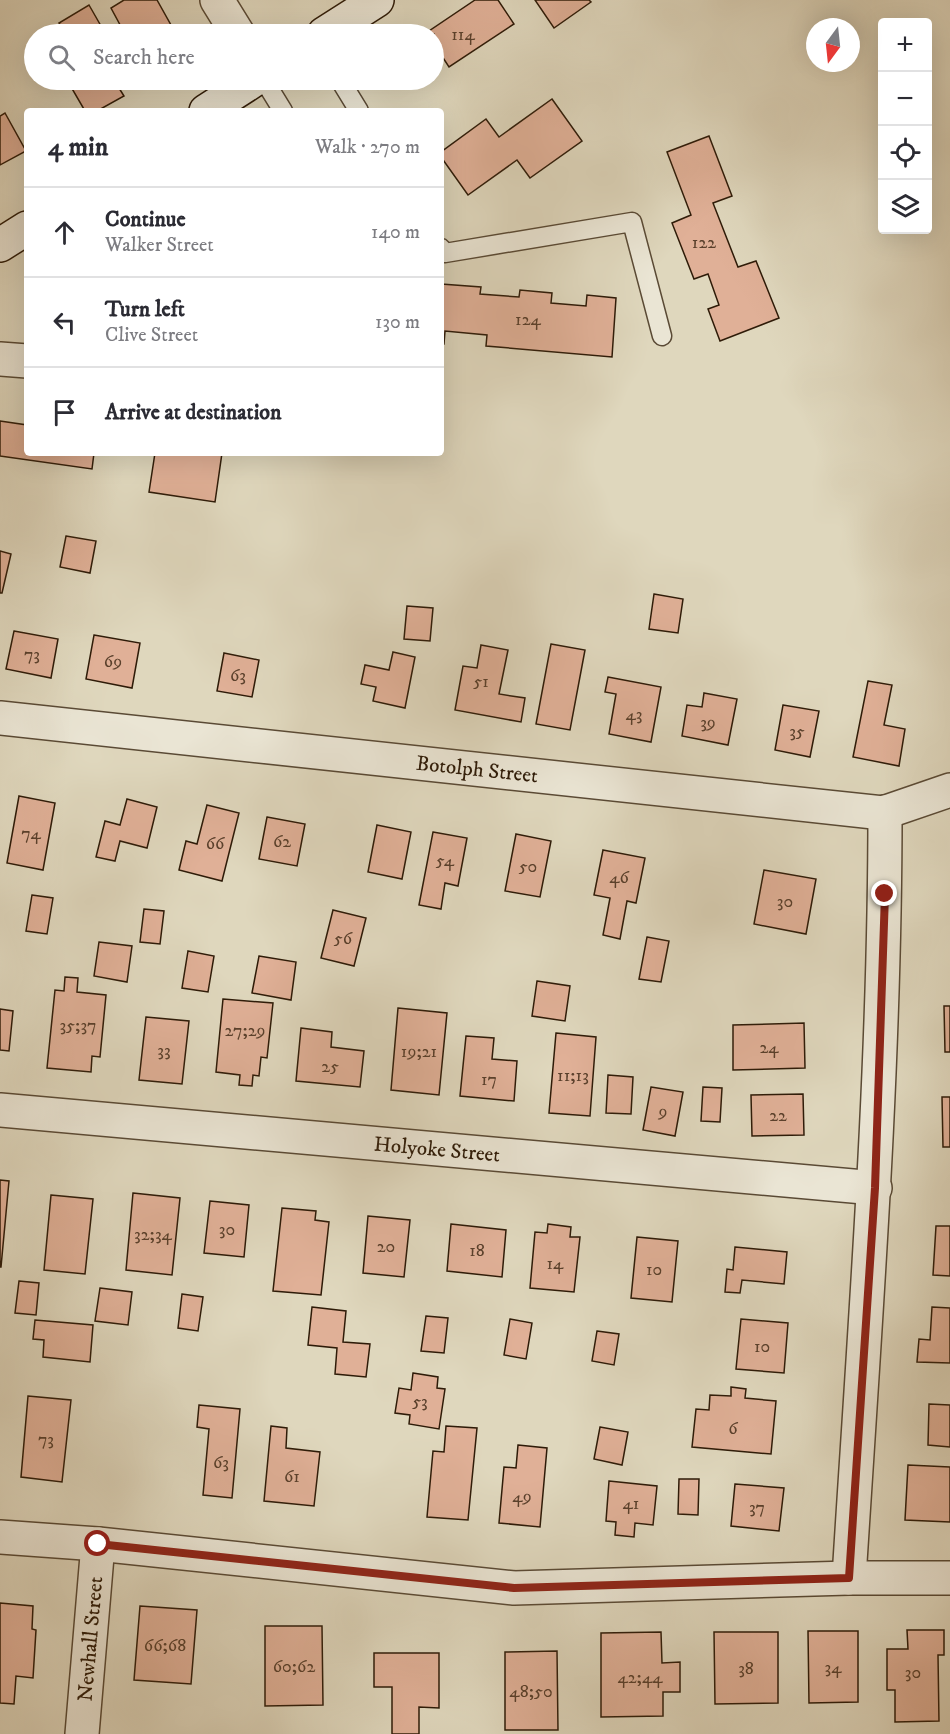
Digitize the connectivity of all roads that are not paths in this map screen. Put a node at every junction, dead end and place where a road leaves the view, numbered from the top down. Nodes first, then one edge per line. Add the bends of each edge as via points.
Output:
1 (217, 0) edge
2 (377, 0) edge
3 (232, 24) edge
4 (340, 24) edge
5 (239, 90) edge
6 (270, 90) edge
7 (346, 90) edge
8 (211, 108) edge
9 (281, 108) edge
10 (357, 108) edge
11 (24, 230) edge
12 (0, 245) edge
13 (444, 252) edge
14 (662, 336) dead end
15 (0, 359) edge
16 (24, 361) edge
17 (0, 718) edge
18 (950, 790) edge
19 (885, 812) junction
20 (0, 1110) edge
21 (875, 1188) junction
22 (0, 1537) edge
23 (98, 1544) junction
24 (849, 1578) junction
25 (950, 1578) edge
26 (82, 1734) edge

1 - 3 street
2 - 4 street
5 - 8 street
6 - 9 lane
7 - 10 lane
11 - 12 street
13 - 14 lane via 632,222
15 - 16 street
17 - 19 street, Botolph Street
18 - 19 street, Botolph Street
19 - 21 street
20 - 21 street, Holyoke Street
21 - 24 street
22 - 23 street
23 - 24 street via 514,1588
23 - 26 street, Newhall Street
24 - 25 street

